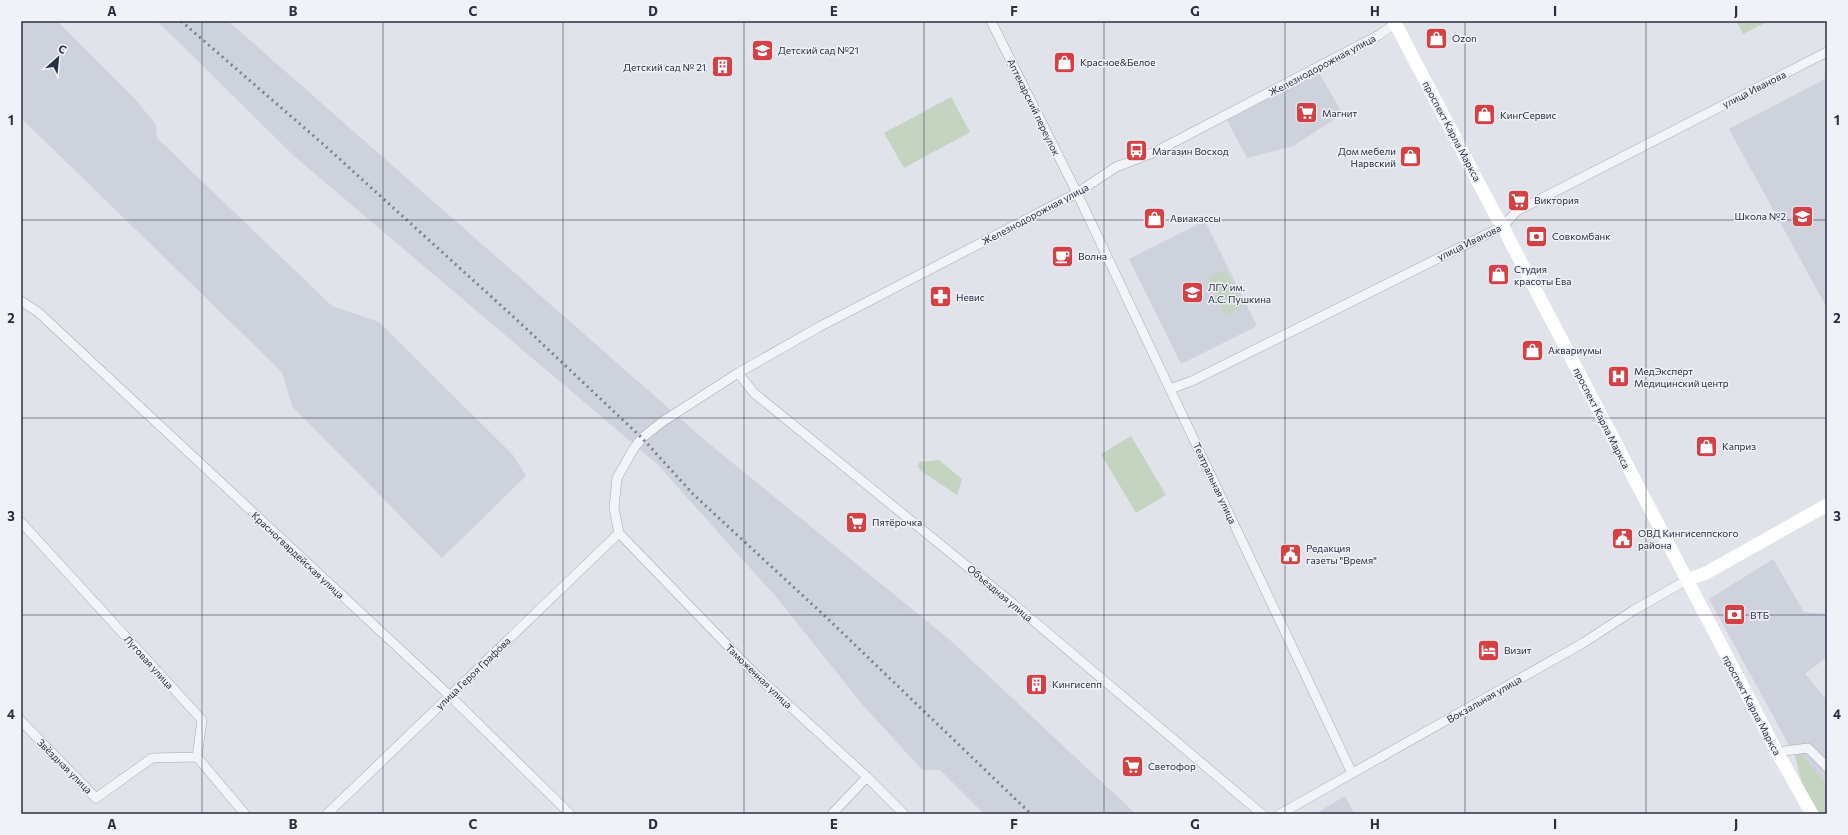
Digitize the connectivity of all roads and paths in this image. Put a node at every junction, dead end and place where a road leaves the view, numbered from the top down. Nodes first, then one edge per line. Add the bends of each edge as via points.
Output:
1 (991, 21) edge
2 (1397, 22) edge
3 (1827, 52) edge
4 (1077, 193) junction
5 (1505, 224) junction
6 (21, 301) edge
7 (738, 373) junction
8 (1170, 389) junction
9 (1827, 505) edge
10 (21, 522) edge
11 (619, 533) junction
12 (1689, 579) junction
13 (449, 695) junction
14 (21, 721) edge
15 (1780, 752) junction
16 (197, 757) junction
17 (1827, 767) edge
18 (1352, 773) junction
19 (867, 777) junction
20 (245, 814) edge
21 (327, 814) edge
22 (570, 814) edge
23 (832, 814) edge
24 (904, 814) edge
25 (1262, 814) edge
26 (1280, 814) edge
27 (1812, 814) edge
28 (1816, 814) edge

1 - 4 street, Аптекарский переулок
2 - 4 street, Железнодорожная улица via 1379,35 1155,152 1116,167
2 - 5 main road, проспект Карла Маркса via 1496,216
3 - 5 street, улица Иванова via 1517,211
4 - 7 street, Железнодорожная улица via 819,327
4 - 8 street, Театральная улица
5 - 8 street, улица Иванова via 1192,381
5 - 12 main road, проспект Карла Маркса
6 - 13 street, Красногвардейская улица via 38,312
7 - 11 street, Железнодорожная улица via 662,422 634,448 617,478 614,508
7 - 25 street, Объездная улица via 754,393 1011,602
8 - 18 street, Театральная улица
9 - 12 main road via 1706,573
10 - 16 street, Луговая улица via 202,720
11 - 13 street, улица Героя Графова
11 - 19 street, Таможенная улица via 756,675
12 - 15 main road, проспект Карла Маркса
12 - 18 street, Вокзальная улица via 1583,643
13 - 21 street, улица Героя Графова
13 - 22 street, Красногвардейская улица
14 - 16 street, Звёздная улица via 96,798 152,758
15 - 17 street via 1808,748
15 - 27 main road, проспект Карла Маркса
15 - 28 main road
16 - 20 street
18 - 26 street, Вокзальная улица
19 - 23 street
19 - 24 street, Таможенная улица

